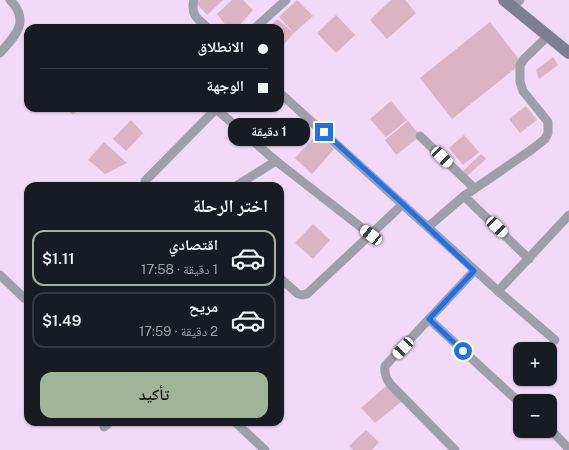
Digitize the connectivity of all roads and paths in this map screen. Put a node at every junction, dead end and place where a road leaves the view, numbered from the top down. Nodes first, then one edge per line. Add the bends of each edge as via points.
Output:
1 (10, 0) edge
2 (194, 0) edge
3 (286, 0) edge
4 (512, 2) edge
5 (203, 24) edge
6 (259, 24) edge
7 (548, 36) junction
8 (0, 53) edge
9 (569, 53) edge
10 (284, 97) edge
11 (212, 112) edge
12 (221, 112) edge
13 (420, 136) dead end
14 (276, 161) junction
15 (145, 181) dead end
16 (242, 182) edge
17 (474, 188) junction
18 (464, 196) junction
19 (403, 204) junction
20 (569, 215) edge
21 (428, 227) junction
22 (371, 235) junction
23 (529, 259) junction
24 (474, 271) junction
25 (0, 275) edge
26 (284, 282) edge
27 (498, 291) junction
28 (24, 298) edge
29 (429, 319) junction
30 (555, 340) dead end
31 (513, 396) edge
32 (239, 426) edge
33 (557, 436) edge
34 (569, 449) edge
35 (264, 450) edge
36 (455, 450) edge

1 - 8 street via 17,9 20,28
2 - 5 street via 193,12
3 - 6 street
4 - 7 main road
7 - 9 main road
7 - 17 street via 520,65 520,82 522,91 548,122 548,133 545,139 531,150
10 - 19 street
11 - 15 street
12 - 14 street
13 - 17 street
14 - 16 street
14 - 22 street
17 - 18 street
18 - 21 street
18 - 23 street
19 - 21 street
19 - 22 street
20 - 23 street
21 - 24 street
22 - 26 street via 307,294 298,294
23 - 27 street
24 - 27 street
24 - 29 street
25 - 28 street
27 - 30 street
29 - 31 street
29 - 36 street via 385,366 384,373 391,385
32 - 35 street
33 - 34 street

